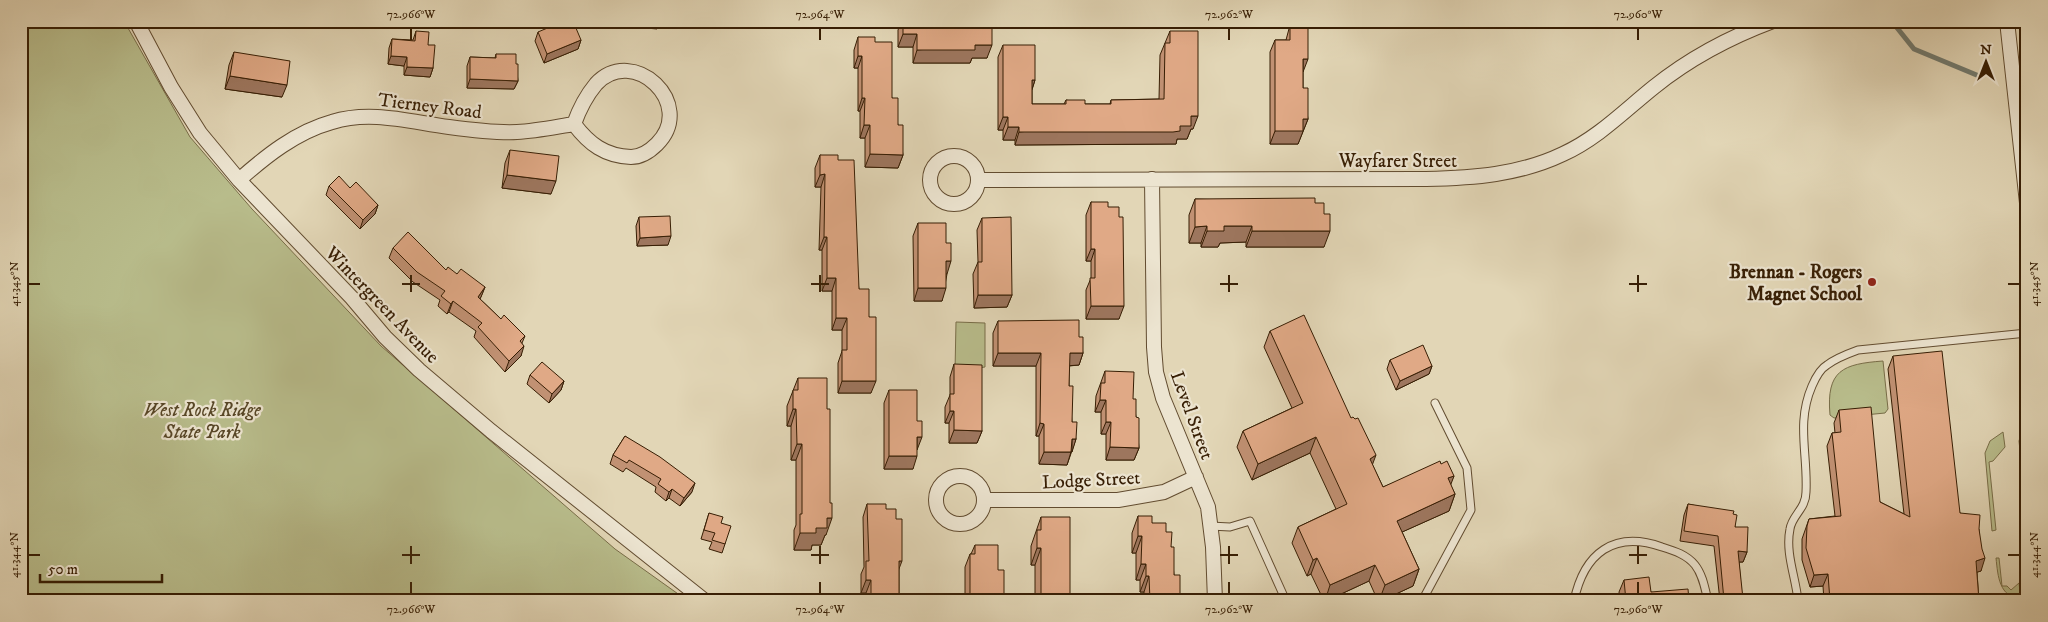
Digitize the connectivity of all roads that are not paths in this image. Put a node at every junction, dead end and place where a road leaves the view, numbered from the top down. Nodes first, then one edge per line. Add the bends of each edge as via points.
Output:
1 (136, 21) edge
2 (1773, 21) edge
3 (2007, 21) edge
4 (574, 124) junction
5 (1152, 179) junction
6 (239, 180) junction
7 (979, 180) dead end
8 (2027, 203) edge
9 (2027, 333) edge
10 (1435, 402) dead end
11 (1196, 478) junction
12 (984, 500) dead end
13 (1210, 526) junction
14 (704, 601) edge
15 (1215, 601) edge
16 (1286, 601) edge
17 (1422, 601) edge
18 (1574, 601) edge
19 (1708, 601) edge
20 (1798, 601) edge

1 - 6 street, Wintergreen Avenue via 187,114
2 - 5 street, Wayfarer Street via 1705,51 1654,87 1611,124 1564,154 1503,174 1435,179
3 - 8 street
4 - 4 street via 601,150 616,156 634,157 650,151 660,141 668,125 669,107 664,92 650,78 636,72 612,74 597,83 587,96
4 - 6 street, Tierney Road via 515,132 366,116 332,122 299,135
5 - 7 street, Wayfarer Street
5 - 11 street, Level Street via 1156,372 1163,398
6 - 14 street, Wintergreen Avenue via 405,358
9 - 20 lane via 1858,350 1824,366 1814,380 1804,409 1806,493 1804,506 1790,529 1793,581
10 - 17 lane via 1467,468 1471,510
11 - 12 street, Lodge Street via 1164,492 1118,500
11 - 13 street, Level Street via 1208,507
13 - 15 street, Level Street
13 - 16 lane via 1230,527 1250,521
18 - 19 lane via 1577,585 1591,560 1610,545 1630,541 1660,546 1689,559 1697,566

